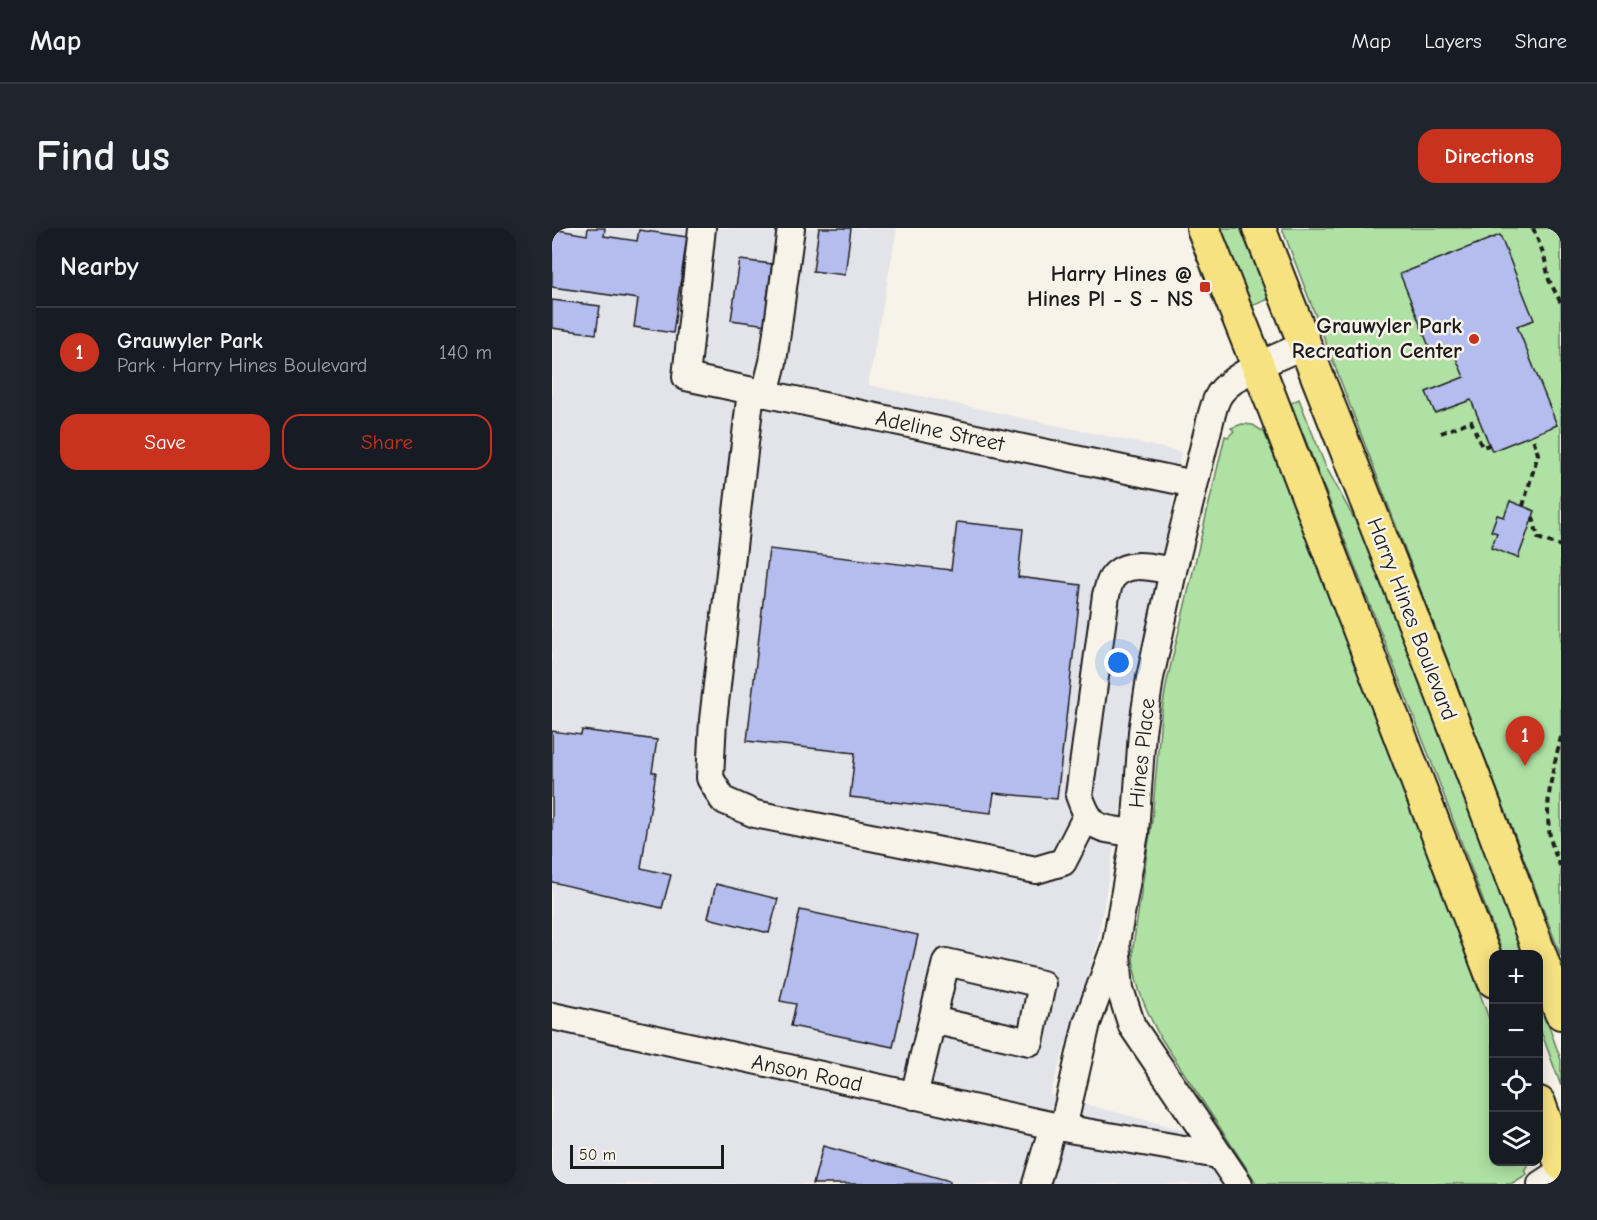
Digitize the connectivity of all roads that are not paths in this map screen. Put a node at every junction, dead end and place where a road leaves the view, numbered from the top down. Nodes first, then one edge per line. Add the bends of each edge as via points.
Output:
1 (702, 228) edge
2 (791, 228) edge
3 (1203, 228) edge
4 (1258, 228) edge
5 (1305, 345) junction
6 (1258, 366) junction
7 (758, 392) junction
8 (1194, 484) junction
9 (1173, 571) junction
10 (1086, 817) junction
11 (1135, 832) junction
12 (1116, 943) junction
13 (1489, 968) edge
14 (1561, 1013) edge
15 (552, 1016) edge
16 (932, 1020) dead end
17 (914, 1096) junction
18 (1542, 1112) edge
19 (1058, 1127) junction
20 (1218, 1155) junction
21 (1561, 1164) edge
22 (1561, 1172) edge
23 (1234, 1181) edge
24 (1036, 1184) edge
25 (1541, 1184) edge

1 - 7 street, Adeline Street via 686,377
2 - 7 street via 773,362
3 - 6 main road
4 - 5 main road, Harry Hines Boulevard
5 - 6 street, Hines Place
5 - 14 main road, Harry Hines Boulevard
6 - 8 street, Hines Place via 1219,395
6 - 13 main road
7 - 8 street, Adeline Street
7 - 10 street via 713,720 710,778 723,800 755,814 1036,870 1063,862
8 - 9 street, Hines Place
9 - 10 street via 1144,566 1122,568 1112,578 1106,595 1079,795
9 - 11 street, Hines Place via 1143,721
10 - 11 street via 1099,828
11 - 12 street, Hines Place
12 - 19 street via 1087,1023
12 - 20 street, Hines Place via 1120,989 1132,1026
15 - 17 street, Anson Road
16 - 17 street
17 - 19 street, Anson Road
18 - 21 main road
19 - 20 street, Anson Road
19 - 24 street
20 - 23 street, Hines Place
22 - 25 street

